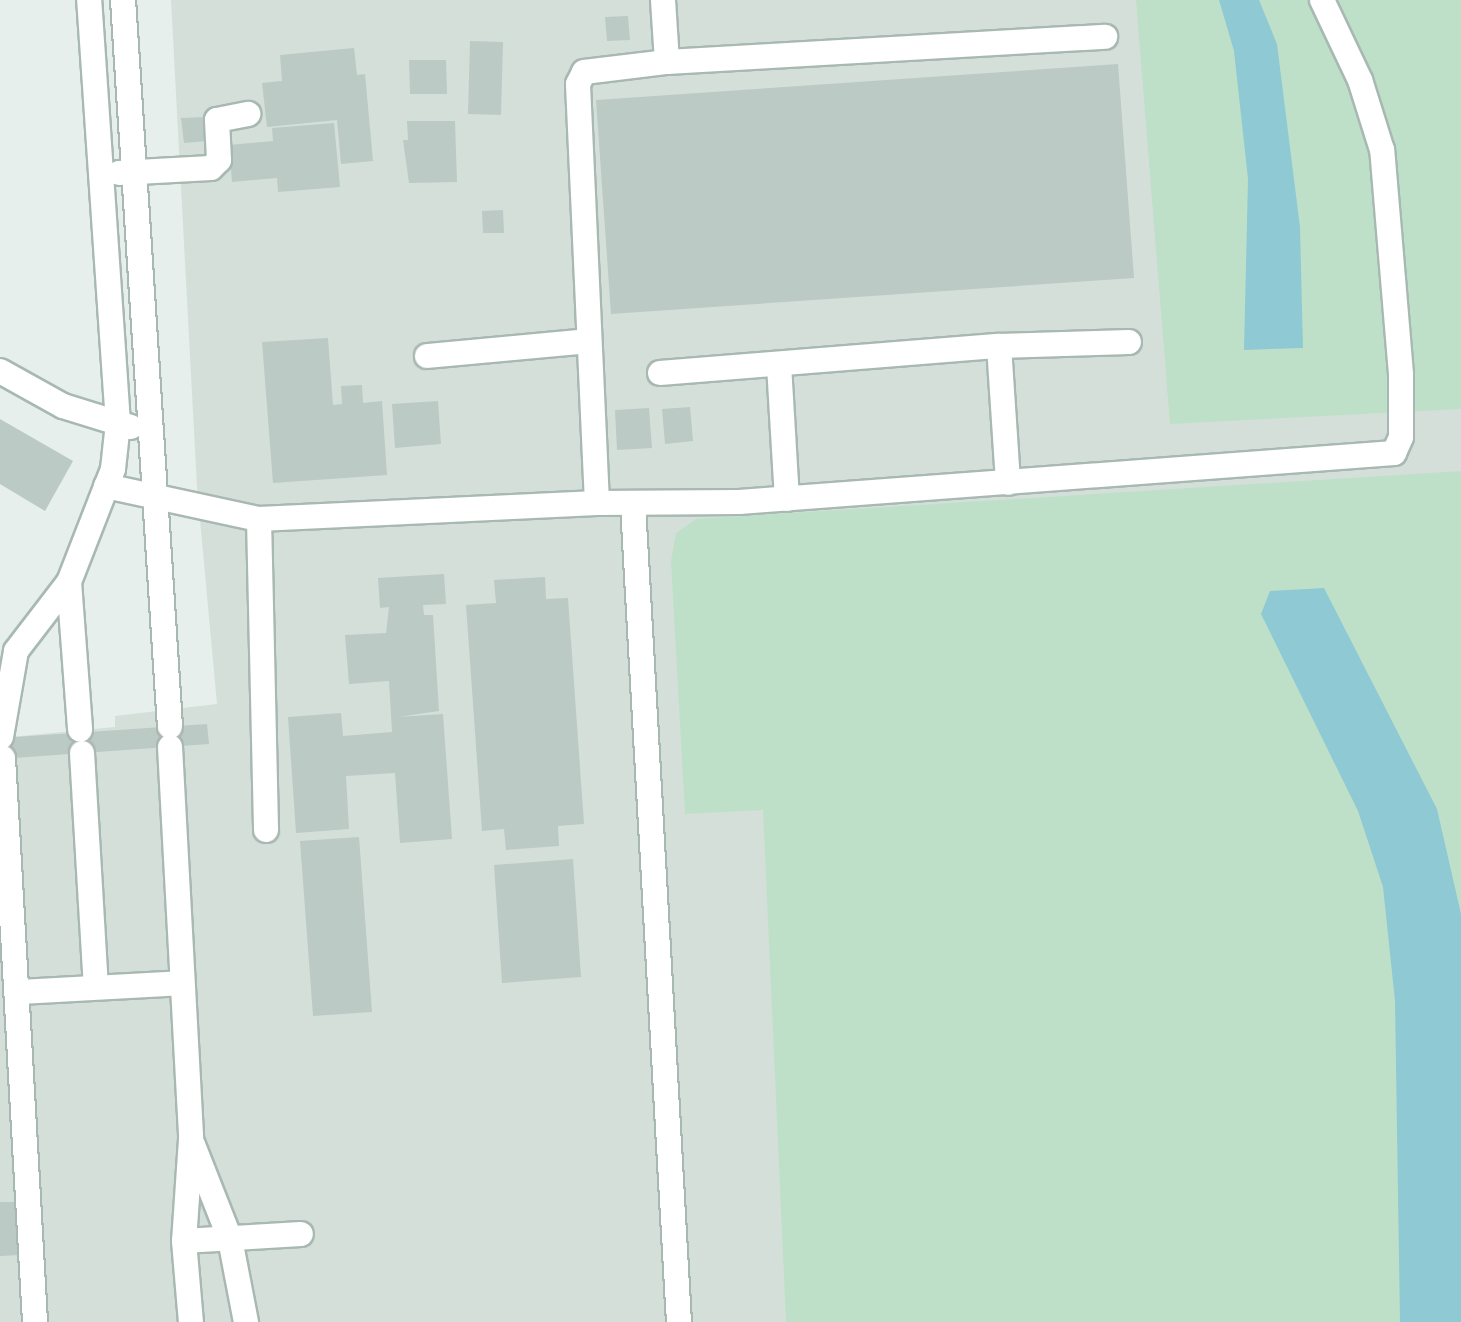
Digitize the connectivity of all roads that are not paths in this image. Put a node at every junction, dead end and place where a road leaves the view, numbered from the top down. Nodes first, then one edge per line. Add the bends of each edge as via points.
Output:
1 (89, 0) edge
2 (123, 0) edge
3 (663, 0) edge
4 (1322, 0) edge
5 (1105, 37) dead end
6 (667, 62) junction
7 (248, 114) dead end
8 (134, 172) junction
9 (101, 173) junction
10 (588, 341) junction
11 (1129, 342) dead end
12 (999, 346) junction
13 (427, 356) dead end
14 (779, 365) junction
15 (0, 371) edge
16 (660, 373) dead end
17 (118, 423) junction
18 (148, 433) junction
19 (1008, 483) junction
20 (106, 486) junction
21 (153, 495) junction
22 (787, 499) junction
23 (597, 503) junction
24 (633, 505) junction
25 (259, 519) junction
26 (69, 582) junction
27 (2, 748) edge
28 (266, 830) dead end
29 (10, 868) junction
30 (0, 895) edge
31 (182, 983) junction
32 (96, 987) junction
33 (18, 992) junction
34 (191, 1139) junction
35 (301, 1234) dead end
36 (230, 1239) junction
37 (184, 1241) junction
38 (35, 1322) edge
39 (191, 1322) edge
40 (246, 1322) edge
41 (679, 1322) edge

1 - 9 street
2 - 8 street
3 - 6 street
4 - 19 street via 1360,80 1382,150 1401,374 1399,446 1381,457
5 - 6 street
6 - 10 street via 595,68 584,72 578,84
7 - 8 street via 217,120 216,165
8 - 9 street
8 - 18 street
9 - 17 street
10 - 13 street
10 - 23 street
11 - 12 street
12 - 14 street
12 - 19 street
14 - 16 street
14 - 22 street
15 - 17 street via 63,406
17 - 18 street
17 - 20 street
18 - 21 street
19 - 22 street
20 - 21 street
20 - 26 street
21 - 25 street
21 - 31 street
22 - 24 street
23 - 24 street
23 - 25 street
24 - 41 street
25 - 28 street
26 - 27 street via 16,651
26 - 32 street
27 - 29 street
29 - 30 street
29 - 33 street
31 - 32 street
31 - 34 street
32 - 33 street
33 - 38 street
34 - 36 street
34 - 37 street
35 - 36 street
36 - 37 street
36 - 40 street
37 - 39 street

